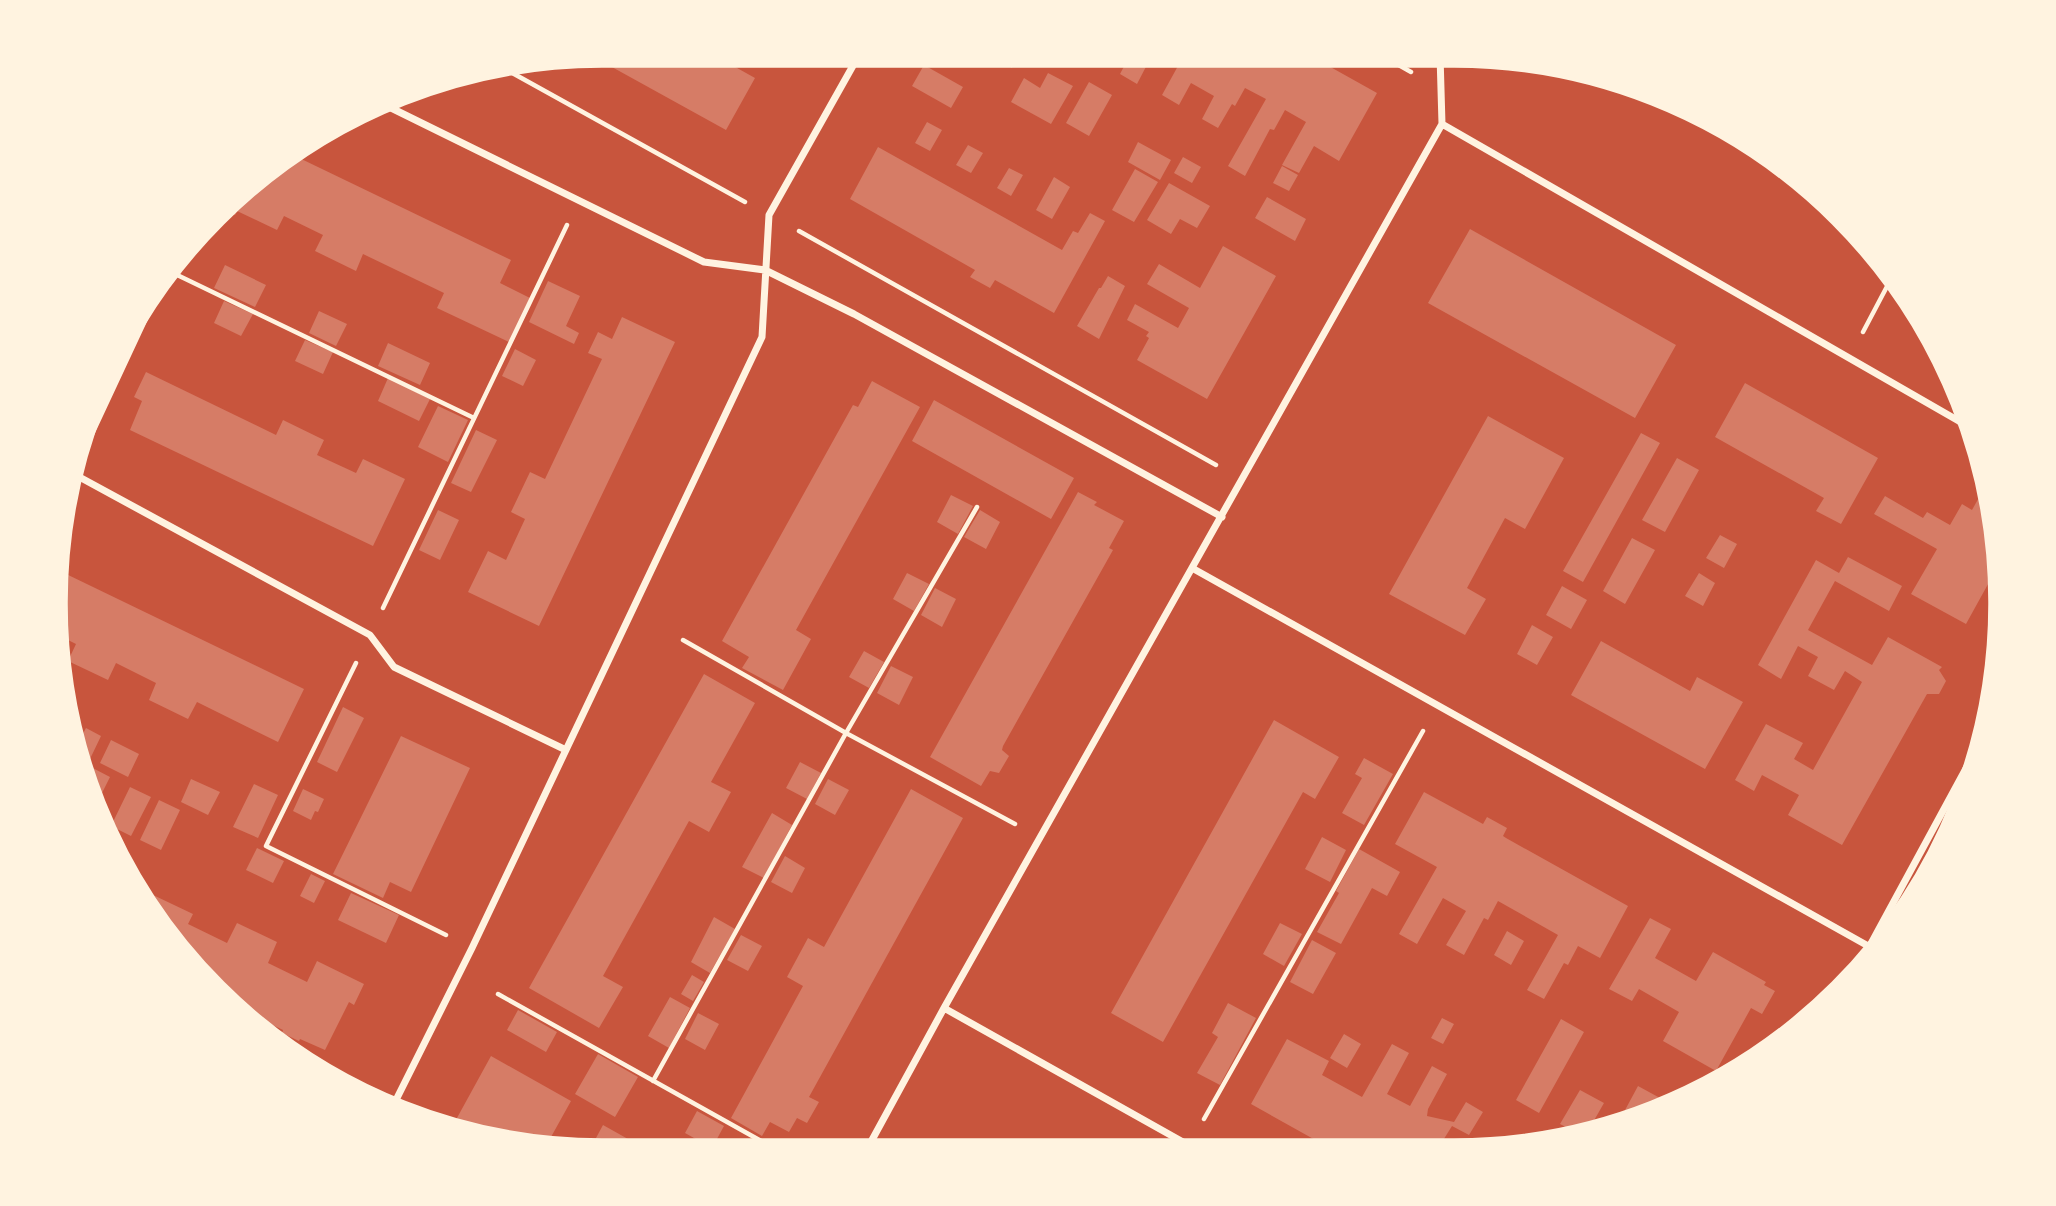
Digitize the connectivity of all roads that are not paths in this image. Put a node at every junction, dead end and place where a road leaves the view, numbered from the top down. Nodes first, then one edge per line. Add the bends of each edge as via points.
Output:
1 (853, 66) edge
2 (1440, 66) edge
3 (393, 109) edge
4 (1442, 124) junction
5 (765, 270) junction
6 (1957, 420) edge
7 (82, 478) edge
8 (1222, 517) junction
9 (1192, 568) junction
10 (566, 750) junction
11 (1958, 784) edge
12 (1880, 929) edge
13 (1866, 945) edge
14 (944, 1008) junction
15 (397, 1098) edge
16 (872, 1140) edge
17 (1180, 1140) edge

1 - 5 street via 769,215
2 - 4 street
3 - 5 street via 704,262
4 - 6 street
4 - 8 street
5 - 8 street via 854,314
5 - 10 street via 762,337
7 - 10 street via 370,635 394,667
8 - 9 street
9 - 13 street
9 - 14 street
10 - 15 street
11 - 12 street
14 - 16 street
14 - 17 street

